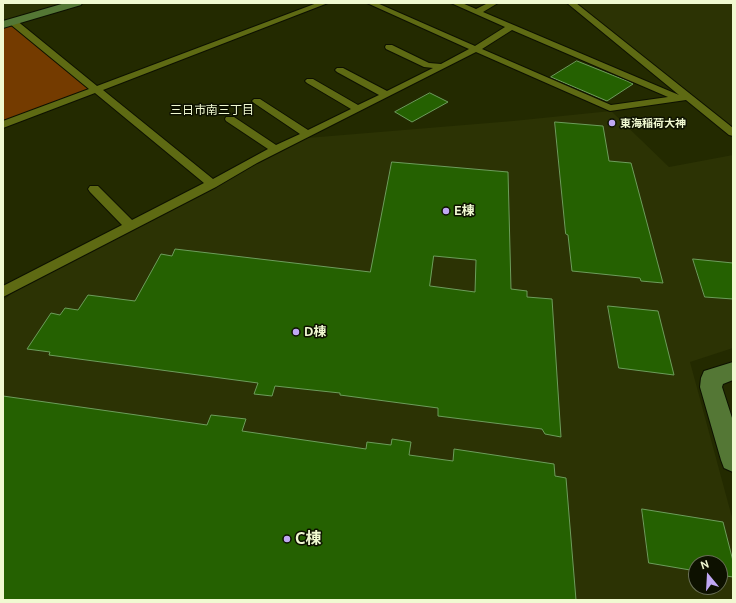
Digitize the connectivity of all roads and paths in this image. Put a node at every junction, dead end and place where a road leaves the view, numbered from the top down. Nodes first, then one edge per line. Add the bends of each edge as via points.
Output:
1 (77, 3) edge
2 (324, 3) edge
3 (371, 3) edge
4 (455, 3) edge
5 (494, 3) edge
6 (571, 3) edge
7 (477, 12) junction
8 (8, 24) edge
9 (511, 26) junction
10 (388, 47) dead end
11 (476, 49) junction
12 (442, 67) junction
13 (340, 70) dead end
14 (310, 81) dead end
15 (97, 89) junction
16 (387, 95) junction
17 (684, 98) junction
18 (257, 101) dead end
19 (358, 109) junction
20 (230, 119) dead end
21 (3, 125) edge
22 (733, 133) edge
23 (308, 134) junction
24 (276, 150) junction
25 (212, 184) junction
26 (94, 189) dead end
27 (131, 226) junction
28 (3, 292) edge
29 (733, 371) edge
30 (733, 460) edge

1 - 8 street
2 - 15 street
3 - 11 street
4 - 7 street
5 - 7 street
6 - 17 street
7 - 9 street
8 - 15 street
9 - 11 street
9 - 17 street
10 - 12 street via 427,65
11 - 12 street
11 - 17 street via 610,108
12 - 16 street
13 - 16 street
14 - 19 street
15 - 21 street
15 - 25 street
16 - 19 street
17 - 22 street
18 - 23 street
19 - 23 street
20 - 24 street
23 - 24 street
24 - 25 street
25 - 27 street
26 - 27 street
27 - 28 street
29 - 30 street via 712,378 711,386

